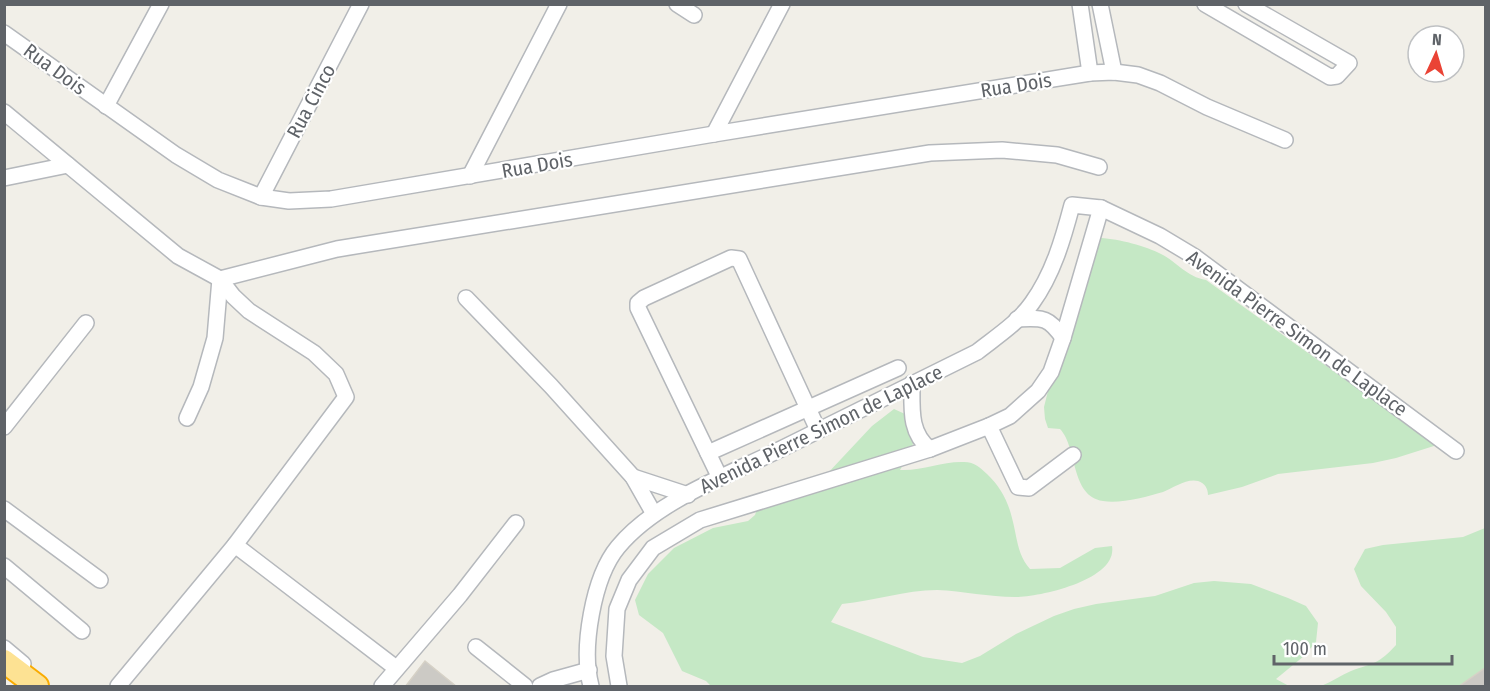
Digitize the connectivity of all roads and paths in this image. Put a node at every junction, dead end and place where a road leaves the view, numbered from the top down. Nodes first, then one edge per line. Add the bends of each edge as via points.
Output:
1 (161, 4) edge
2 (362, 4) edge
3 (559, 4) edge
4 (677, 4) edge
5 (782, 4) edge
6 (1080, 4) edge
7 (1100, 4) edge
8 (1205, 4) edge
9 (1246, 4) edge
10 (694, 15) dead end
11 (4, 33) edge
12 (1113, 72) junction
13 (1090, 73) junction
14 (106, 106) junction
15 (4, 112) edge
16 (714, 134) junction
17 (1285, 140) dead end
18 (69, 165) junction
19 (1099, 167) dead end
20 (470, 176) junction
21 (4, 178) edge
22 (261, 197) junction
23 (1101, 208) junction
24 (220, 279) junction
25 (466, 298) dead end
26 (1017, 319) junction
27 (87, 323) dead end
28 (1063, 338) junction
29 (898, 368) dead end
30 (912, 383) junction
31 (858, 386) junction
32 (867, 406) junction
33 (807, 409) junction
34 (187, 418) dead end
35 (989, 426) junction
36 (4, 427) edge
37 (818, 430) junction
38 (751, 434) junction
39 (930, 449) junction
40 (1456, 451) dead end
41 (708, 453) junction
42 (1073, 455) dead end
43 (763, 457) junction
44 (633, 477) junction
45 (720, 478) junction
46 (687, 495) junction
47 (4, 508) edge
48 (654, 514) junction
49 (516, 523) dead end
50 (235, 544) junction
51 (617, 548) junction
52 (641, 562) junction
53 (4, 566) edge
54 (100, 580) dead end
55 (82, 632) dead end
56 (476, 647) dead end
57 (4, 648) edge
58 (4, 661) edge
59 (396, 668) junction
60 (589, 670) junction
61 (37, 687) edge
62 (42, 687) edge
63 (118, 687) edge
64 (382, 687) edge
65 (525, 687) edge
66 (540, 687) edge
67 (591, 687) edge
68 (620, 687) edge

1 - 14 street
2 - 22 street, Rua Cinco
3 - 20 street
4 - 10 street
5 - 16 street
6 - 13 street
7 - 12 street
8 - 9 street via 1330,77 1337,76 1349,63
11 - 14 street, Rua Dois
12 - 13 street, Rua Dois
12 - 17 street, Rua Dois via 1160,83
13 - 16 street, Rua Dois
14 - 22 street, Rua Dois via 218,180
15 - 18 street
16 - 20 street, Rua Dois
18 - 21 street
18 - 24 street via 178,256
19 - 24 street via 1057,155 1002,150 930,153 337,249
20 - 22 street, Rua Dois via 331,199 289,201
23 - 26 street, Avenida Pierre Simon de Laplace via 1072,205 1050,271 1031,304
23 - 28 street, Avenida Pierre Simon de Laplace
23 - 40 street, Avenida Pierre Simon de Laplace via 1195,257
24 - 34 street via 215,338
24 - 50 street via 249,311 314,352 336,374 346,397
25 - 44 street
26 - 28 street via 1045,319
26 - 30 street, Avenida Pierre Simon de Laplace via 977,352
27 - 36 street
28 - 35 street, Avenida Pierre Simon de Laplace via 1051,372 1038,391 1010,416
29 - 31 street
30 - 32 street, Avenida Pierre Simon de Laplace
30 - 39 street via 913,420 919,441
31 - 32 street
31 - 33 street
32 - 37 street, Avenida Pierre Simon de Laplace
33 - 37 street
33 - 38 street
33 - 41 street via 739,259 731,258 638,303
35 - 39 street, Avenida Pierre Simon de Laplace
35 - 42 street via 1018,487 1029,488
37 - 43 street, Avenida Pierre Simon de Laplace
38 - 41 street
38 - 43 street
39 - 52 street, Avenida Pierre Simon de Laplace via 700,520 653,548
41 - 45 street
43 - 45 street, Avenida Pierre Simon de Laplace
44 - 46 street
44 - 48 street
45 - 46 street, Avenida Pierre Simon de Laplace
46 - 48 street, Avenida Pierre Simon de Laplace
47 - 54 street
48 - 51 street, Avenida Pierre Simon de Laplace
49 - 59 street
50 - 59 street
50 - 63 street
51 - 52 street
51 - 60 street, Avenida Pierre Simon de Laplace via 603,571 595,597
52 - 68 street, Avenida Pierre Simon de Laplace via 617,609 614,656
53 - 55 street
56 - 65 street
57 - 62 street via 19,659
58 - 61 highway
59 - 64 street
60 - 66 street
60 - 67 street, Avenida Pierre Simon de Laplace

